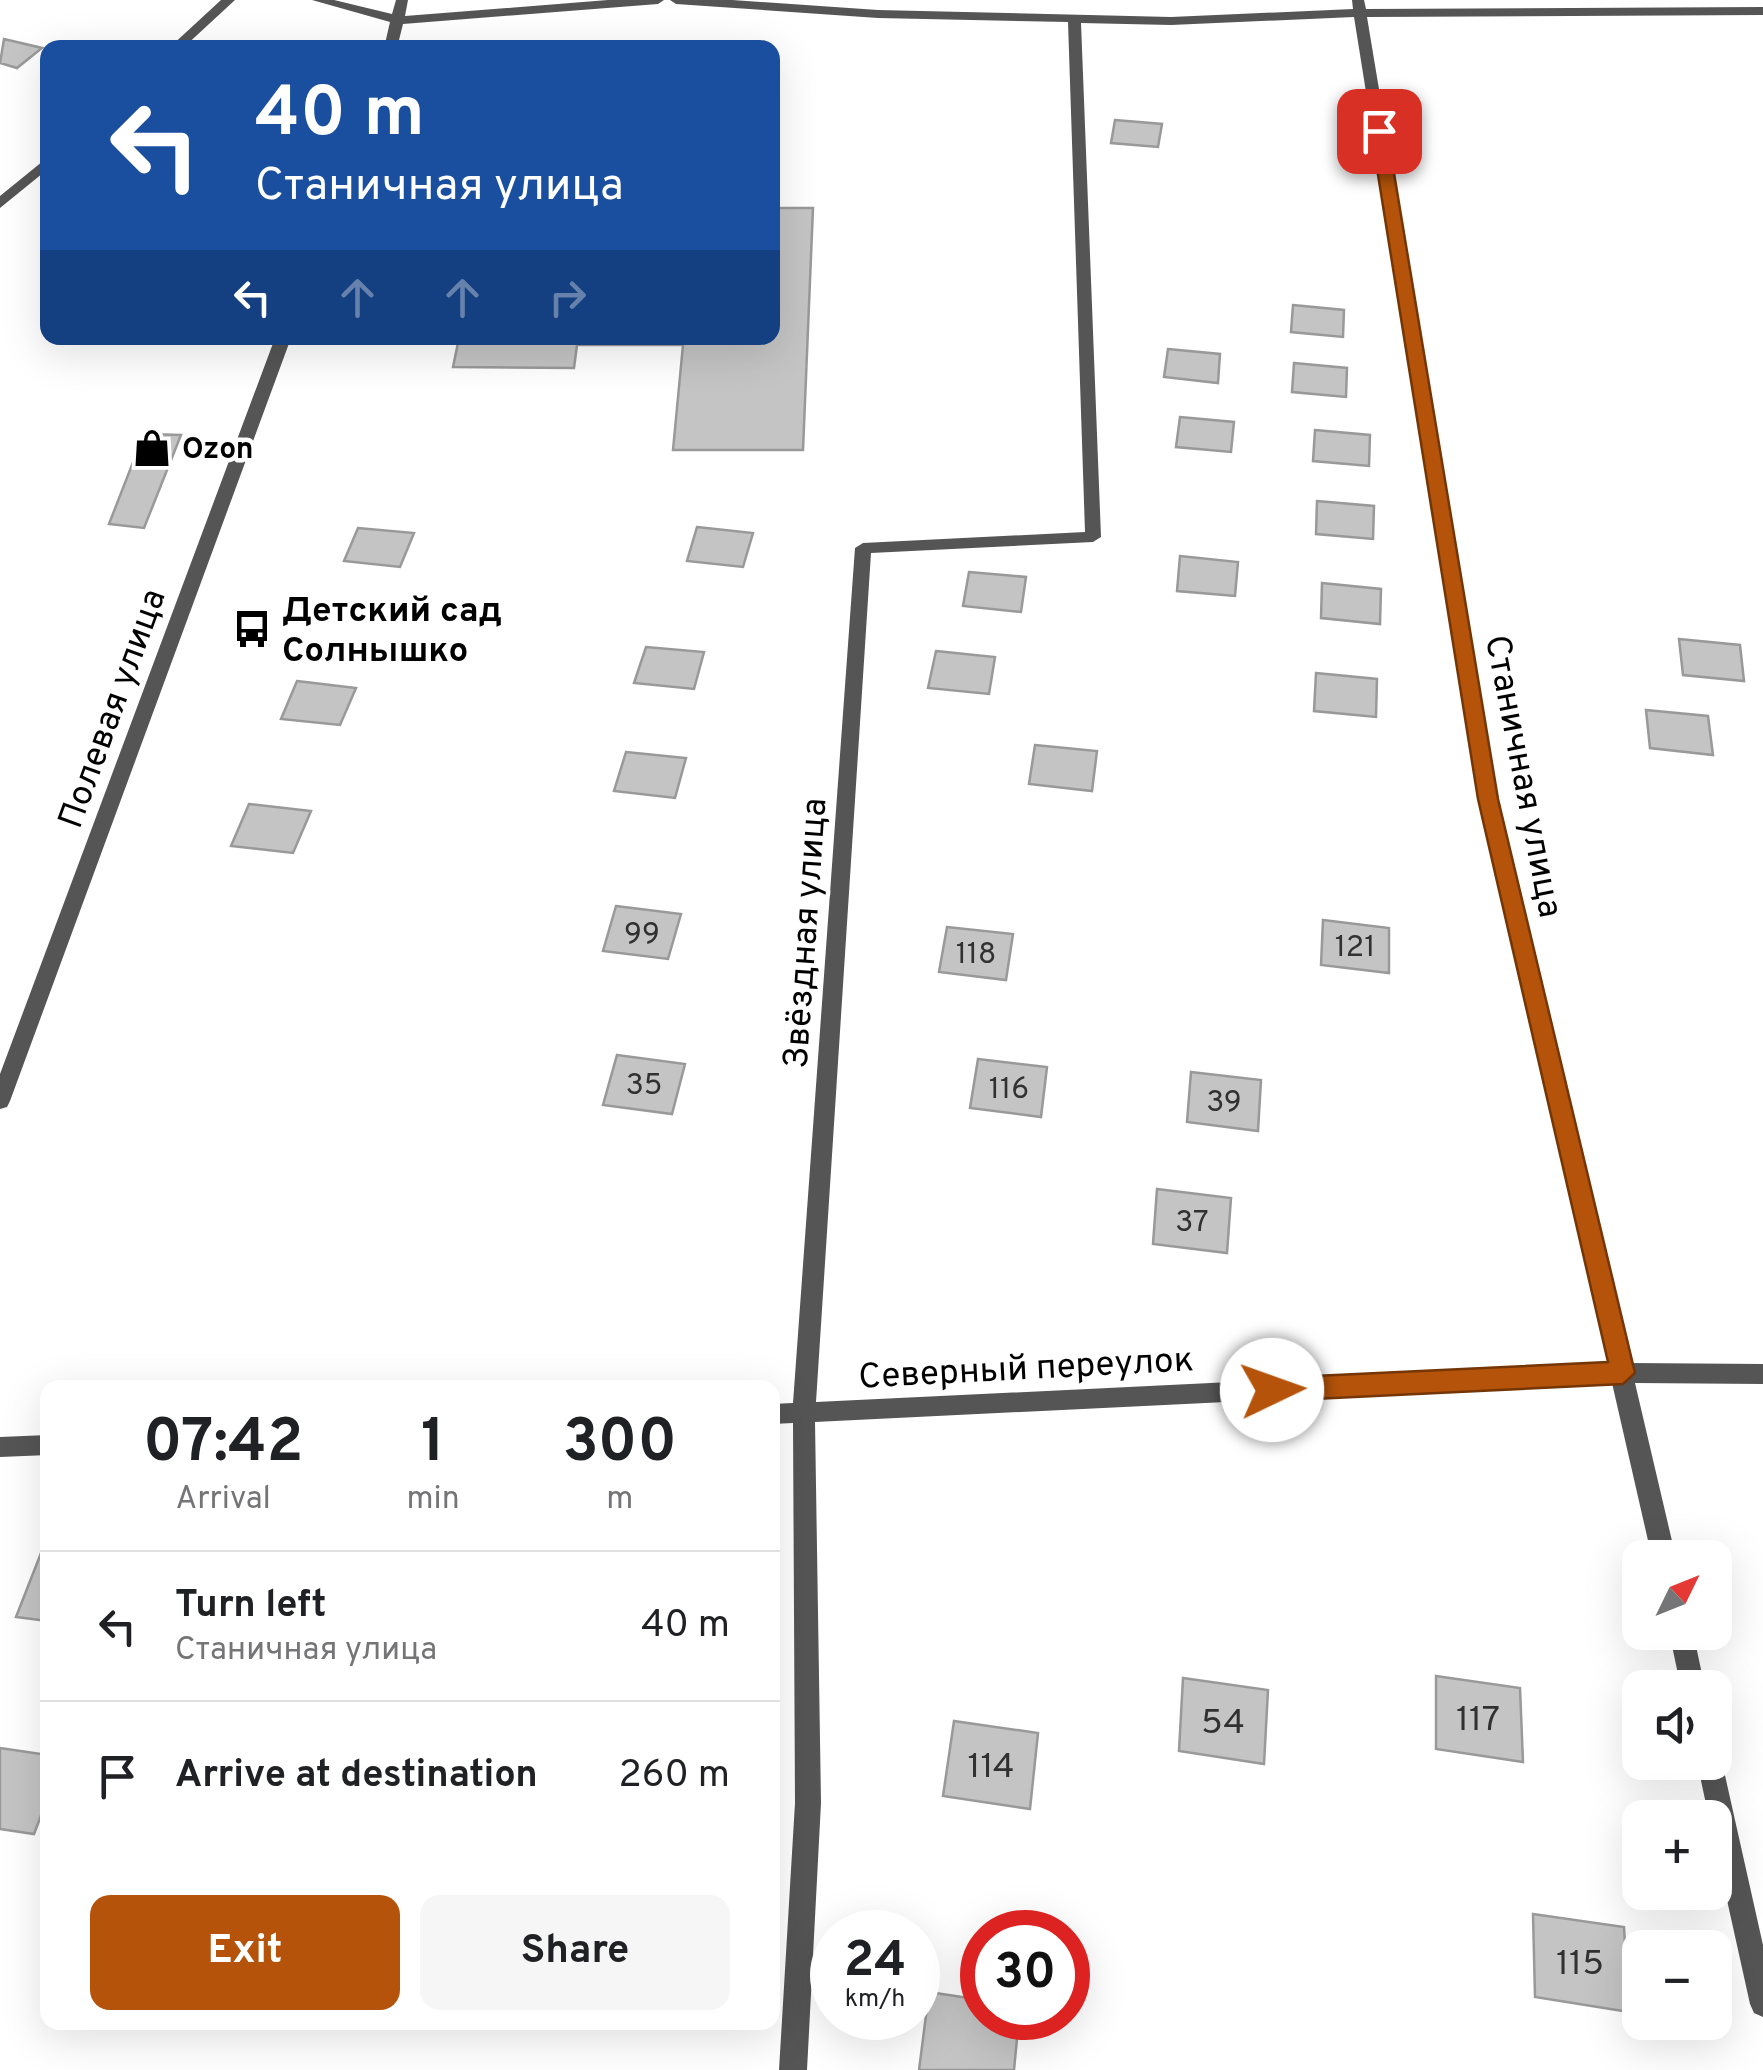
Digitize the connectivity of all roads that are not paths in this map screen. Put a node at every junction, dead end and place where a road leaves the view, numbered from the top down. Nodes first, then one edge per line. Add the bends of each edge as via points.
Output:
1 (229, 0) edge
2 (318, 0) edge
3 (402, 0) edge
4 (658, 0) edge
5 (676, 0) edge
6 (879, 7) edge
7 (1359, 7) edge
8 (1763, 11) edge
9 (1074, 19) junction
10 (399, 20) junction
11 (184, 40) edge
12 (393, 40) edge
13 (40, 168) edge
14 (0, 204) edge
15 (280, 345) edge
16 (0, 1101) edge
17 (1623, 1373) junction
18 (1763, 1374) edge
19 (804, 1413) junction
20 (780, 1414) edge
21 (40, 1445) edge
22 (0, 1447) edge
23 (1660, 1540) edge
24 (1713, 1780) edge
25 (1763, 2004) edge
26 (794, 2070) edge

1 - 11 street
2 - 10 street
3 - 10 street
4 - 10 street
5 - 6 street
6 - 9 street
7 - 8 street
7 - 9 street via 1171,21
7 - 17 street, Станичная улица via 1488,799
9 - 19 street, Звёздная улица via 1092,537 863,548
10 - 12 street
13 - 14 street
15 - 16 street, Полевая улица
17 - 18 street, Северный переулок
17 - 19 street, Северный переулок
17 - 23 street, Станичная улица
19 - 20 street, Северный переулок
19 - 26 street, Звёздная улица via 808,1803
21 - 22 street
24 - 25 street

